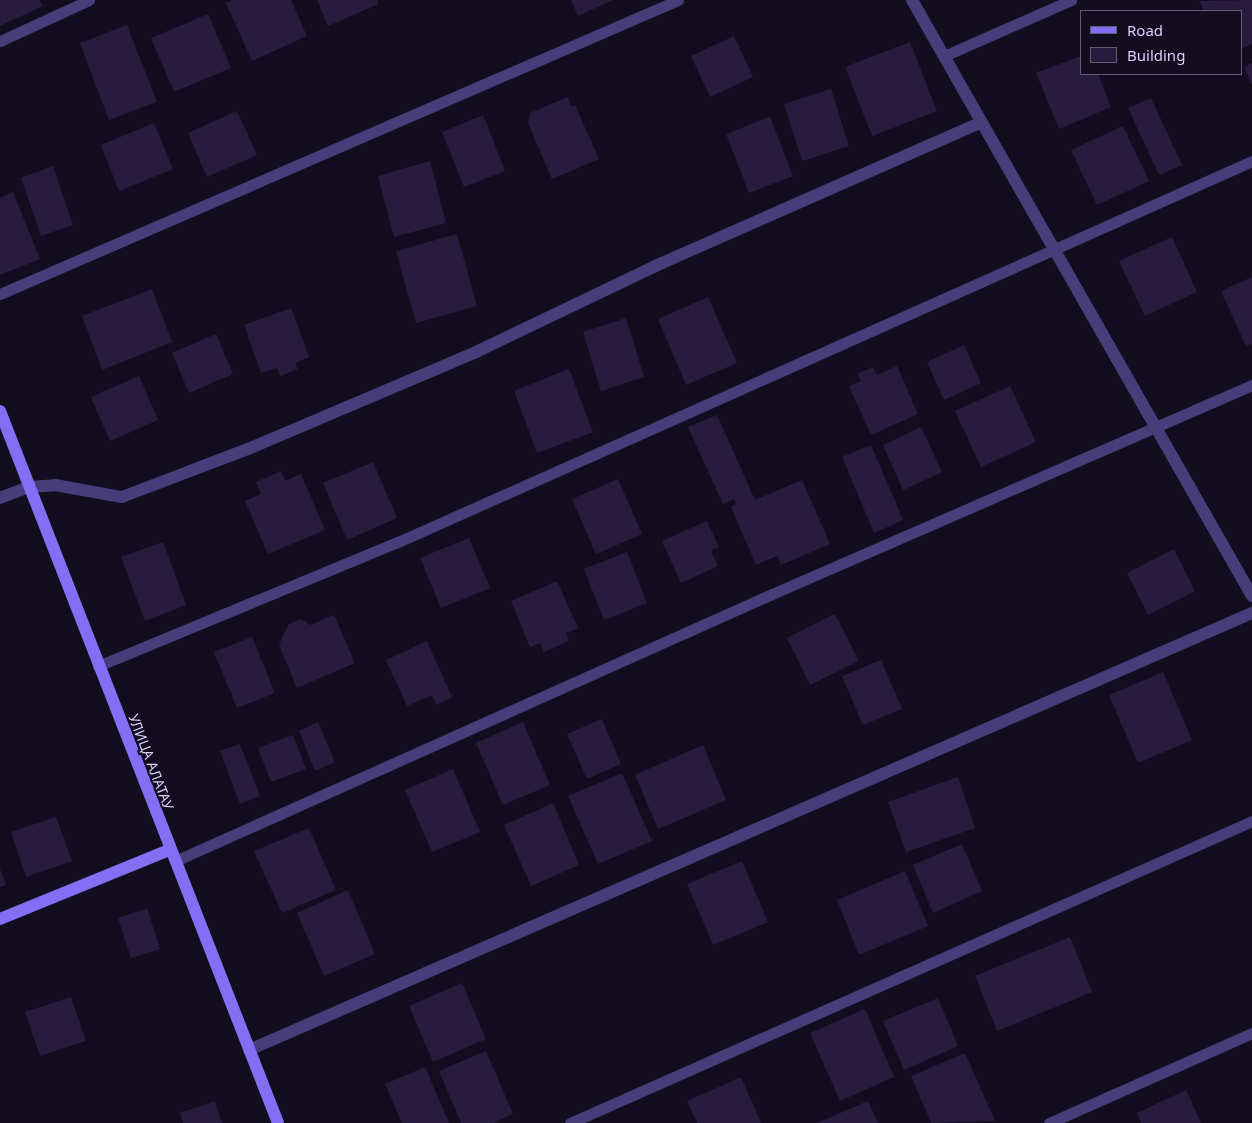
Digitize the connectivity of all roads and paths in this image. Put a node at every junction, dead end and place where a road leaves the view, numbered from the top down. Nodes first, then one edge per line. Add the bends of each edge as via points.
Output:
1 (89, 0) edge
2 (678, 0) edge
3 (912, 0) edge
4 (1071, 0) edge
5 (0, 41) edge
6 (944, 56) junction
7 (981, 122) junction
8 (1252, 161) edge
9 (1054, 251) junction
10 (0, 294) edge
11 (1252, 385) edge
12 (0, 411) edge
13 (1156, 429) junction
14 (29, 487) junction
15 (0, 498) edge
16 (1252, 596) edge
17 (1252, 612) edge
18 (98, 666) junction
19 (1252, 821) edge
20 (169, 850) junction
21 (175, 861) junction
22 (0, 919) edge
23 (1252, 1033) edge
24 (249, 1050) junction
25 (278, 1123) edge
26 (570, 1123) edge
27 (1049, 1123) edge

1 - 5 lane
2 - 10 lane
3 - 6 street
4 - 6 lane
6 - 7 street
7 - 9 street
7 - 14 street via 662,264 476,352 248,449 122,497 55,485
8 - 9 lane
9 - 13 street
9 - 18 lane via 398,542
11 - 13 lane
12 - 14 street, УЛИЦА АЛАТАУ
13 - 16 street
13 - 21 lane via 772,594
14 - 15 street
14 - 18 street, УЛИЦА АЛАТАУ
17 - 24 street
18 - 20 street, УЛИЦА АЛАТАУ
19 - 26 lane
20 - 21 street, УЛИЦА АЛАТАУ
20 - 22 street
21 - 24 street, УЛИЦА АЛАТАУ
23 - 27 lane
24 - 25 street, УЛИЦА АЛАТАУ

